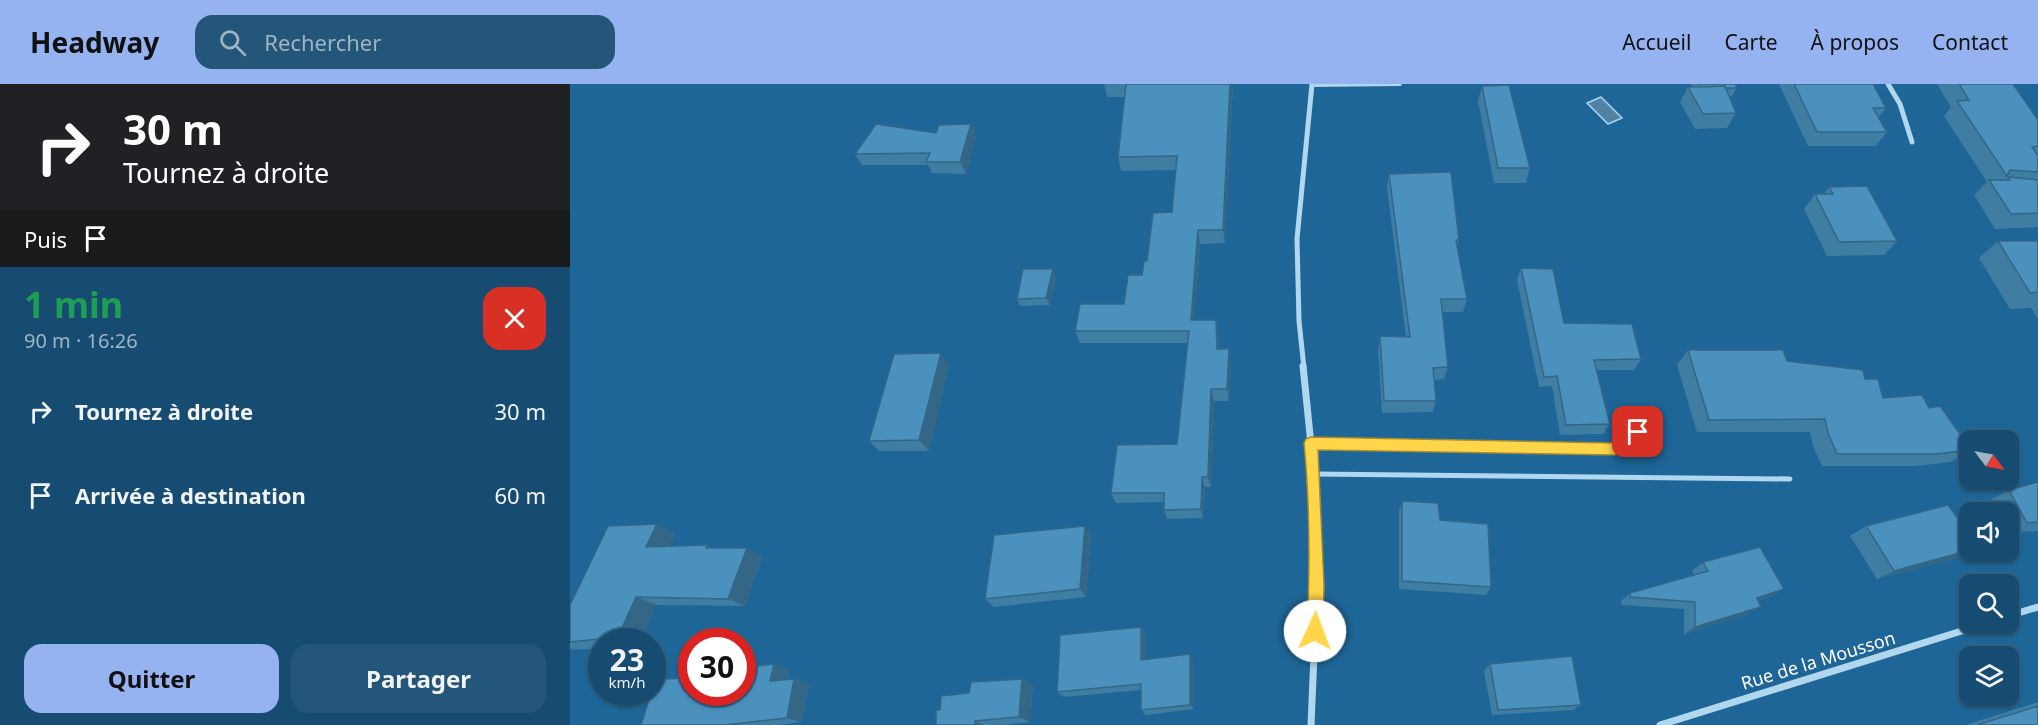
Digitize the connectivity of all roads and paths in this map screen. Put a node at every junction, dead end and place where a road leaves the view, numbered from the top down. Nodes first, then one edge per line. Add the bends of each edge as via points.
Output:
1 (1400, 84) edge
2 (1888, 84) edge
3 (1312, 85) edge
4 (1912, 142) dead end
5 (1638, 432) dead end
6 (1311, 443) junction
7 (1314, 474) junction
8 (1790, 479) dead end
9 (2038, 607) edge
10 (2019, 613) edge
11 (1959, 632) edge
12 (1311, 725) edge
13 (1660, 725) edge

1 - 3 lane
2 - 4 street via 1900,104
3 - 6 street via 1297,239 1299,321
5 - 6 lane via 1615,449
6 - 7 street
7 - 8 lane
7 - 12 street via 1317,585
9 - 10 street
11 - 13 street, Rue de la Mousson

